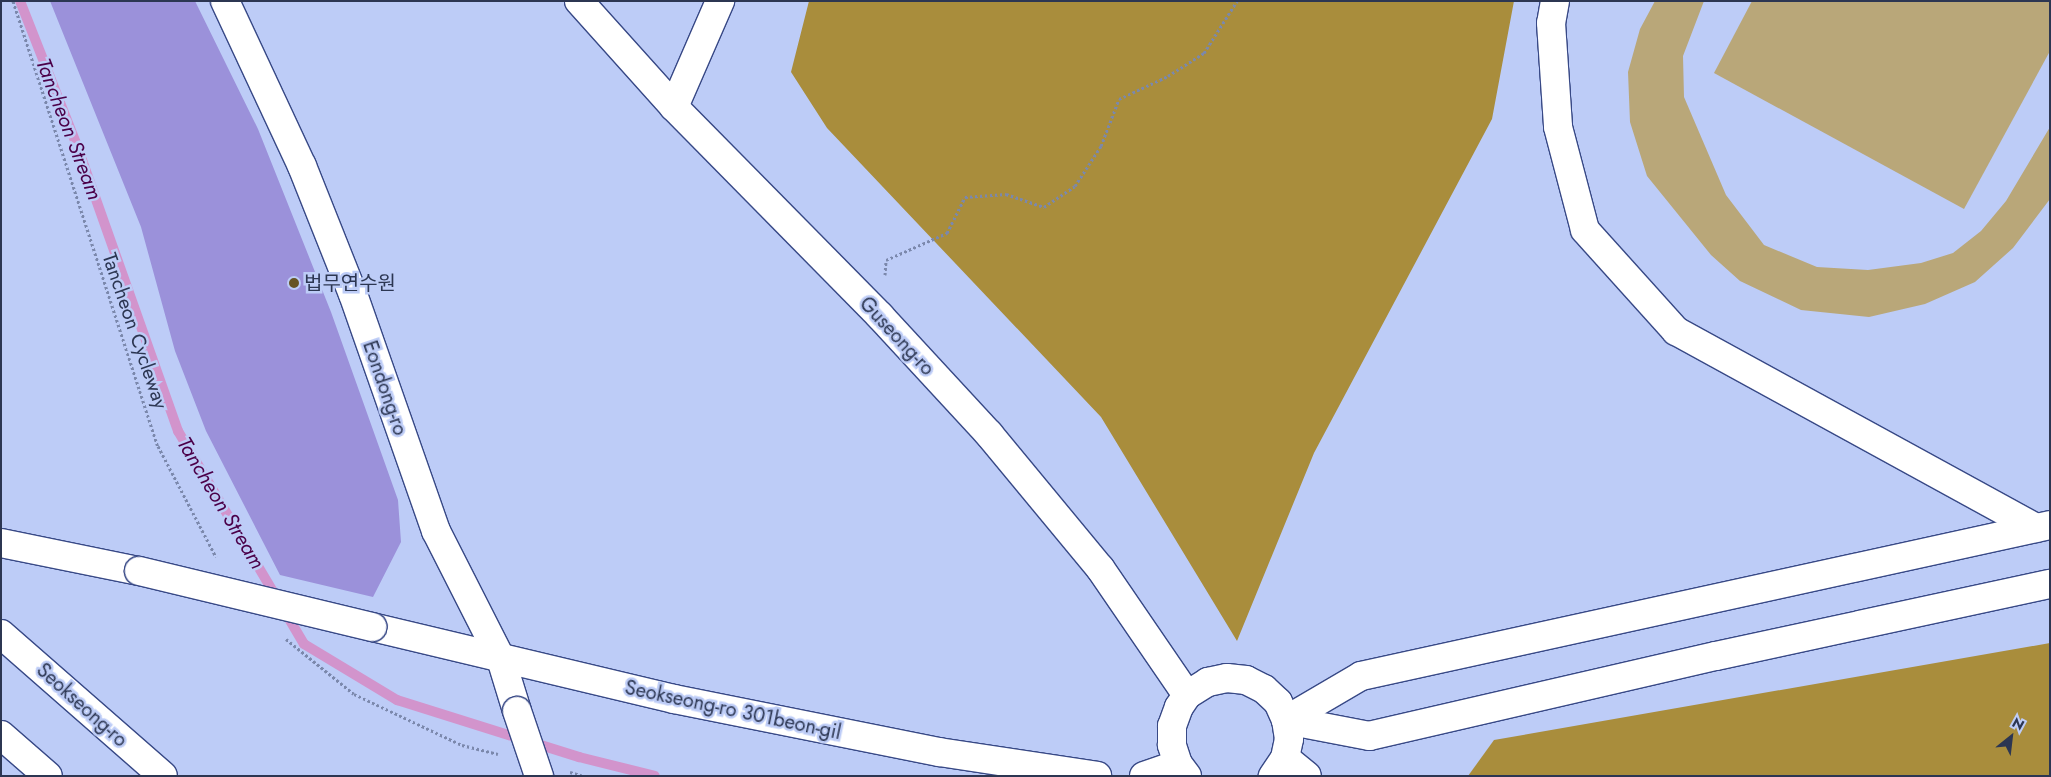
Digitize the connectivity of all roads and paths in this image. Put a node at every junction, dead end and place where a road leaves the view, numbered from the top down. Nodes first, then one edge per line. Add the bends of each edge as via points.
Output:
1 (13, 1) edge
2 (225, 1) edge
3 (579, 1) edge
4 (720, 1) edge
5 (1237, 1) edge
6 (1555, 1) edge
7 (674, 107) junction
8 (880, 316) junction
9 (2043, 527) edge
10 (1, 542) edge
11 (221, 563) dead end
12 (2050, 584) edge
13 (1, 634) edge
14 (283, 637) dead end
15 (501, 659) junction
16 (1187, 695) junction
17 (1286, 720) junction
18 (1, 735) edge
19 (508, 757) dead end
20 (1279, 767) edge
21 (1182, 770) edge
22 (551, 773) edge
23 (48, 776) edge
24 (163, 776) edge
25 (584, 776) edge
26 (1097, 776) edge
27 (1144, 776) edge
28 (1307, 776) edge

1 - 11 path, Tancheon Cycleway via 158,446 209,548
2 - 15 main road, Eondong-ro via 302,166 352,294 436,532
3 - 7 main road, Guseong-ro
4 - 7 main road
5 - 8 path via 1204,53 1168,76 1119,99 1101,146 1075,186 1044,207 1006,194 965,197 947,233 886,260
6 - 9 main road via 1551,23 1558,127 1585,230 1676,330
7 - 8 main road, Guseong-ro
8 - 16 main road, Guseong-ro via 989,434 1100,568
9 - 17 main road via 1361,676
10 - 15 main road, Seokseong-ro 301beon-gil, bridge via 139,571
12 - 17 main road via 1706,658 1369,736
13 - 24 main road, Seokseong-ro
14 - 19 path via 354,694 462,745
15 - 22 main road, Eondong-ro, bridge via 517,711
15 - 26 main road, Seokseong-ro 301beon-gil via 939,752
16 - 17 main road via 1208,682 1227,678 1246,680 1271,695
16 - 21 main road via 1172,726 1172,745
17 - 20 main road via 1289,739
18 - 23 main road
20 - 28 main road
21 - 27 main road
22 - 25 path

